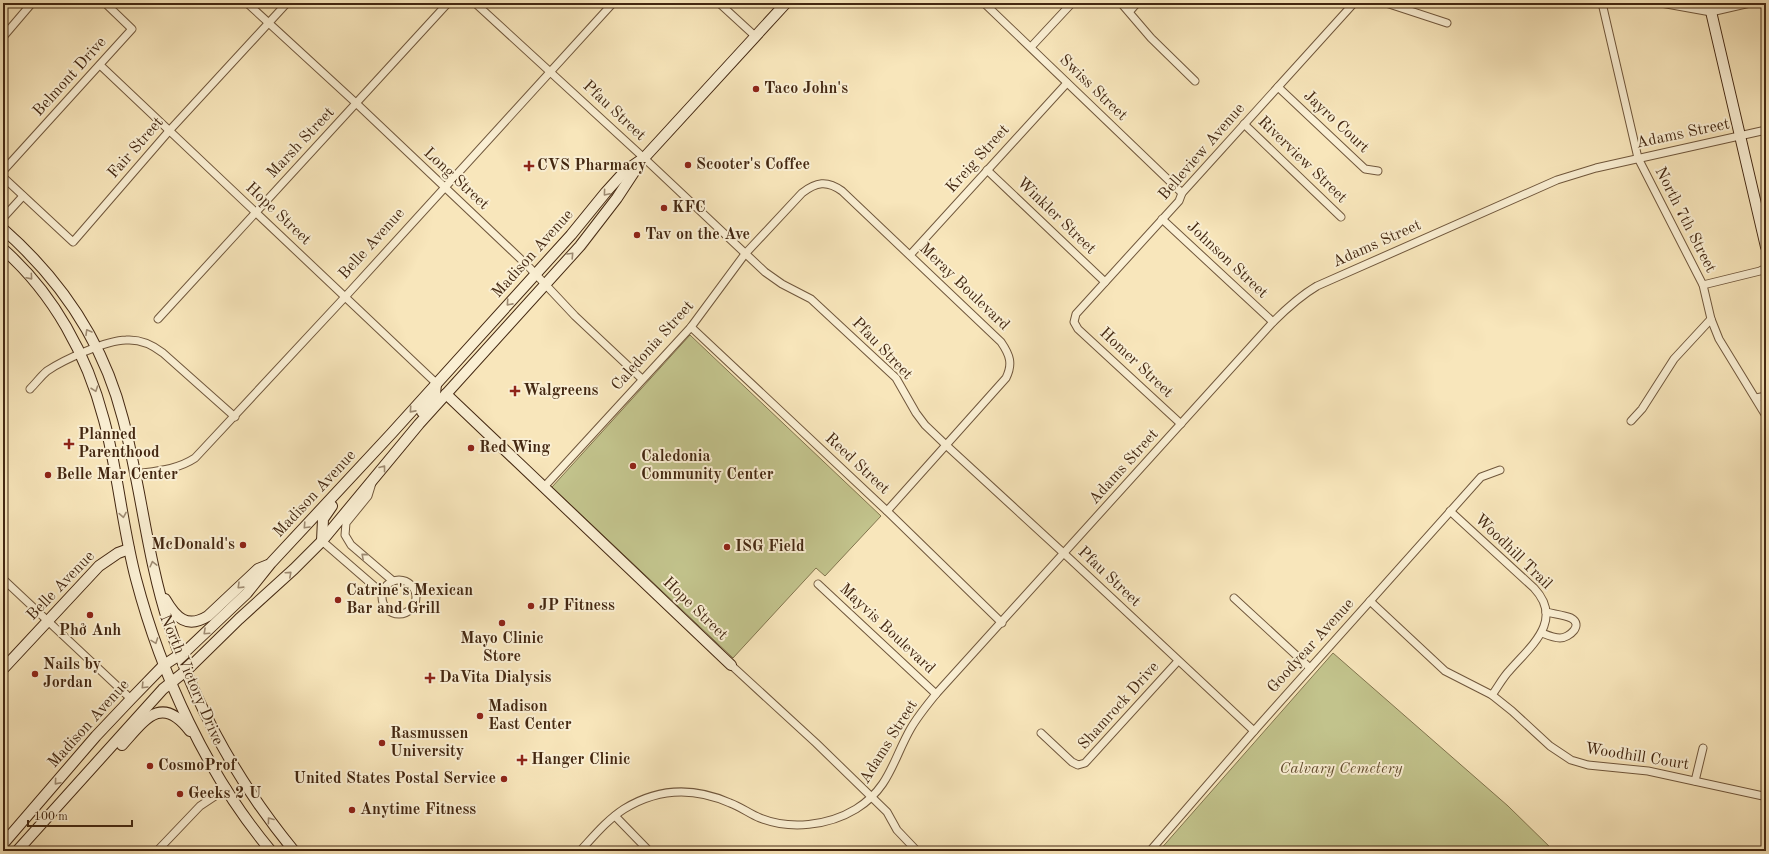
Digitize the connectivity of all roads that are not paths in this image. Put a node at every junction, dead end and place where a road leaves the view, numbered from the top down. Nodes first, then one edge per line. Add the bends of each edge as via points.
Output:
1 (32, 3) edge
2 (105, 3) edge
3 (247, 3) edge
4 (287, 3) edge
5 (448, 3) edge
6 (475, 3) edge
7 (613, 3) edge
8 (719, 3) edge
9 (786, 3) edge
10 (984, 3) edge
11 (1072, 3) edge
12 (1121, 3) edge
13 (1137, 3) edge
14 (1354, 3) edge
15 (1386, 3) edge
16 (1602, 3) edge
17 (1662, 3) edge
18 (1750, 3) edge
19 (1710, 8) edge
20 (1130, 11) junction
21 (269, 23) junction
22 (1447, 23) dead end
23 (755, 36) junction
24 (3, 37) edge
25 (1031, 47) junction
26 (100, 65) junction
27 (550, 71) junction
28 (1195, 81) dead end
29 (1067, 82) junction
30 (1278, 87) junction
31 (357, 104) junction
32 (1244, 124) junction
33 (1766, 130) edge
34 (169, 131) junction
35 (1741, 136) junction
36 (644, 158) junction
37 (1638, 158) junction
38 (987, 170) junction
39 (3, 171) edge
40 (1378, 171) dead end
41 (3, 177) edge
42 (444, 187) junction
43 (1182, 193) junction
44 (23, 196) junction
45 (256, 214) junction
46 (1341, 217) dead end
47 (3, 218) edge
48 (1162, 219) junction
49 (3, 230) edge
50 (3, 237) edge
51 (1766, 247) edge
52 (3, 249) edge
53 (30, 254) junction
54 (745, 254) junction
55 (910, 255) junction
56 (1766, 268) edge
57 (535, 274) junction
58 (1105, 282) junction
59 (545, 284) junction
60 (1703, 285) junction
61 (345, 297) junction
62 (158, 319) dead end
63 (1711, 319) junction
64 (1074, 322) joint
65 (1274, 322) junction
66 (691, 327) junction
67 (97, 348) junction
68 (81, 354) junction
69 (642, 379) junction
70 (436, 383) junction
71 (30, 389) dead end
72 (446, 394) junction
73 (1766, 396) edge
74 (1756, 398) junction
75 (1766, 416) edge
76 (234, 417) junction
77 (1631, 421) dead end
78 (1181, 424) junction
79 (391, 434) junction
80 (946, 446) junction
81 (394, 453) junction
82 (1500, 470) dead end
83 (135, 474) junction
84 (373, 482) junction
85 (544, 487) junction
86 (887, 511) junction
87 (1450, 511) junction
88 (322, 541) junction
89 (129, 549) junction
90 (1064, 554) junction
91 (271, 563) junction
92 (3, 579) edge
93 (393, 581) junction
94 (818, 584) dead end
95 (159, 589) junction
96 (382, 593) junction
97 (1234, 598) dead end
98 (1370, 601) junction
99 (1546, 612) junction
100 (48, 621) junction
101 (1002, 623) junction
102 (1542, 633) junction
103 (180, 654) junction
104 (1178, 661) junction
105 (164, 665) junction
106 (731, 665) joint
107 (1310, 668) junction
108 (3, 669) edge
109 (187, 670) junction
110 (171, 681) junction
111 (936, 694) junction
112 (1492, 695) junction
113 (130, 699) junction
114 (1254, 731) junction
115 (1042, 733) dead end
116 (1703, 748) dead end
117 (206, 755) junction
118 (1695, 781) junction
119 (79, 784) junction
120 (226, 788) junction
121 (1762, 796) dead end
122 (871, 797) junction
123 (615, 816) junction
124 (247, 820) junction
125 (3, 844) edge
126 (17, 851) edge
127 (157, 851) edge
128 (271, 851) edge
129 (276, 851) edge
130 (294, 851) edge
131 (580, 851) edge
132 (649, 851) edge
133 (917, 851) edge
134 (1150, 851) edge

1 - 24 street
2 - 26 street, Belmont Drive via 132,29
3 - 21 street, Long Street
4 - 21 street, Fair Street
5 - 31 street, Marsh Street
6 - 27 street, Pfau Street
7 - 27 street, Belle Avenue
8 - 23 street
9 - 23 main road, Madison Avenue
10 - 25 street, Swiss Street
11 - 25 street
12 - 20 street
13 - 20 street
14 - 30 street, Belleview Avenue
15 - 22 street
16 - 37 street, North 7th Street
17 - 19 street
18 - 19 street
19 - 35 main road
20 - 28 street via 1151,38
21 - 31 street, Long Street
21 - 34 street, Fair Street
23 - 36 main road, Madison Avenue
25 - 29 street, Swiss Street
26 - 34 street, Hope Street
26 - 39 street, Belmont Drive
27 - 36 street, Pfau Street
27 - 42 street, Belle Avenue
29 - 38 street, Kreig Street
29 - 43 street, Swiss Street
30 - 32 street, Belleview Avenue
30 - 40 street, Jayro Court via 1365,169
31 - 42 street, Long Street
31 - 45 street, Marsh Street
32 - 43 street, Belleview Avenue
32 - 46 street, Riverview Street
33 - 35 street, Adams Street
34 - 44 street, Fair Street via 73,242
34 - 45 street, Hope Street
35 - 37 street, Adams Street
35 - 51 main road
36 - 54 street, Pfau Street
36 -> 57 main road, Madison Avenue via 626,171 606,192
59 -> 36 main road, Madison Avenue via 595,227
37 - 60 street, North 7th Street
37 - 65 street, Adams Street via 1557,180 1317,286 1292,302
38 - 55 street, Kreig Street
38 - 58 street, Winkler Street
41 - 44 street
42 - 57 street, Long Street
42 - 61 street, Belle Avenue
43 - 48 street, Belleview Avenue via 1179,201
44 - 47 street
45 - 61 street, Hope Street
45 - 62 street, Marsh Street
48 - 58 street, Belleview Avenue
48 - 65 street, Johnson Street
49 - 53 main road, North Victory Drive
50 - 53 main road via 20,251
52 -> 68 main road, North Victory Drive via 44,293
67 -> 53 main road, North Victory Drive via 70,302
54 - 55 street, Meray Boulevard via 802,193 811,186 822,184 834,185 842,191
54 - 66 street, Caledonia Street
54 - 80 street, Pfau Street via 782,284 811,299 892,375 904,389 916,413
55 - 80 street, Meray Boulevard via 1001,342 1007,350 1011,368 1006,378
56 - 60 street
57 - 59 street, Long Street
57 -> 70 main road, Madison Avenue
58 - 64 street, Belleview Avenue via 1076,314
59 - 69 street, Long Street
59 - 72 main road, Madison Avenue
60 - 63 street, North 7th Street
61 - 70 street, Hope Street
61 - 76 street, Belle Avenue
63 - 74 street, North 7th Street via 1720,339
63 - 77 street via 1674,359 1642,409
64 - 78 street, Homer Street via 1078,329
65 - 78 street, Adams Street
66 - 69 street, Caledonia Street
66 - 86 street, Reed Street
67 - 68 street
67 - 76 street via 127,339 157,348
67 - 83 main road, North Victory Drive via 118,400
68 - 71 street via 48,371
68 -> 89 main road, North Victory Drive via 104,421
69 - 85 street, Caledonia Street
70 -> 79 main road, Madison Avenue
70 - 81 main road via 433,398 406,431
72 - 81 main road, Madison Avenue
72 - 85 main road, Hope Street
73 - 74 street
74 - 75 street, North 7th Street
76 - 83 street, Belle Avenue via 195,458 186,464
78 - 90 street, Adams Street
79 - 88 main road via 327,513 322,525
79 -> 91 main road, Madison Avenue
80 - 86 street, Meray Boulevard
80 - 90 street, Pfau Street
84 -> 81 main road, Madison Avenue
82 - 87 street, Goodyear Avenue via 1481,477
95 -> 83 main road, North Victory Drive
84 - 88 main road, Madison Avenue
93 -> 84 street via 351,544 345,535 346,523 368,496
85 - 106 main road, Hope Street
86 - 101 street, Reed Street
87 - 98 street, Goodyear Avenue
87 - 99 street, Woodhill Trail via 1534,588 1545,602
88 - 96 street
109 -> 88 main road, Madison Avenue
89 - 100 main road, Belle Avenue via 99,566
89 -> 105 main road, North Victory Drive via 146,615
90 - 101 street, Adams Street
90 - 104 street, Pfau Street
91 -> 95 main road via 258,569 208,616 196,622 178,616
91 -> 103 main road, Madison Avenue via 248,592
92 - 100 street
93 - 96 street
93 - 96 street via 407,582 413,589 416,598 412,608 403,613 392,612 385,606
94 - 111 street, Mayvis Boulevard
95 - 103 main road, North Victory Drive
97 - 107 street
98 - 107 street, Goodyear Avenue
98 - 112 street, Woodhill Court via 1445,671
99 - 102 street, Woodhill Trail
99 - 102 street via 1572,619 1576,622 1576,627 1571,635 1565,637
100 - 108 main road, Belle Avenue
100 - 113 street
101 - 111 street, Adams Street
102 - 112 street, Woodhill Trail
103 - 105 main road, Madison Avenue
103 - 109 main road, North Victory Drive
104 - 114 street, Pfau Street
104 - 115 street, Shamrock Drive via 1085,763 1078,765 1072,762
105 - 110 main road, North Victory Drive
105 -> 113 main road, Madison Avenue
106 - 122 street, Hope Street
107 - 114 street, Goodyear Avenue
109 - 110 main road, Madison Avenue
130 -> 109 main road, North Victory Drive via 267,816 230,759
110 - 117 main road, North Victory Drive
110 - 119 main road, Madison Avenue
111 - 122 street, Adams Street via 910,729 885,781
112 - 118 street, Woodhill Court via 1550,746 1571,760 1588,765 1648,771
113 -> 125 main road, Madison Avenue
114 - 134 street, Goodyear Avenue
116 - 118 street
117 - 119 main road via 180,719 166,713 157,713 149,716 108,760
117 - 120 main road, North Victory Drive
118 - 121 street, Woodhill Court
119 - 126 main road, Madison Avenue
120 - 124 main road, North Victory Drive
120 - 127 street via 200,806
122 - 123 street, Adams Street via 856,809 835,819 812,825 776,823 759,818 710,795 688,792 668,792 641,800
122 - 133 street, Hope Street via 887,812 897,830
123 - 131 street, Adams Street
123 - 132 street
124 - 128 main road, North Victory Drive
124 - 129 main road

